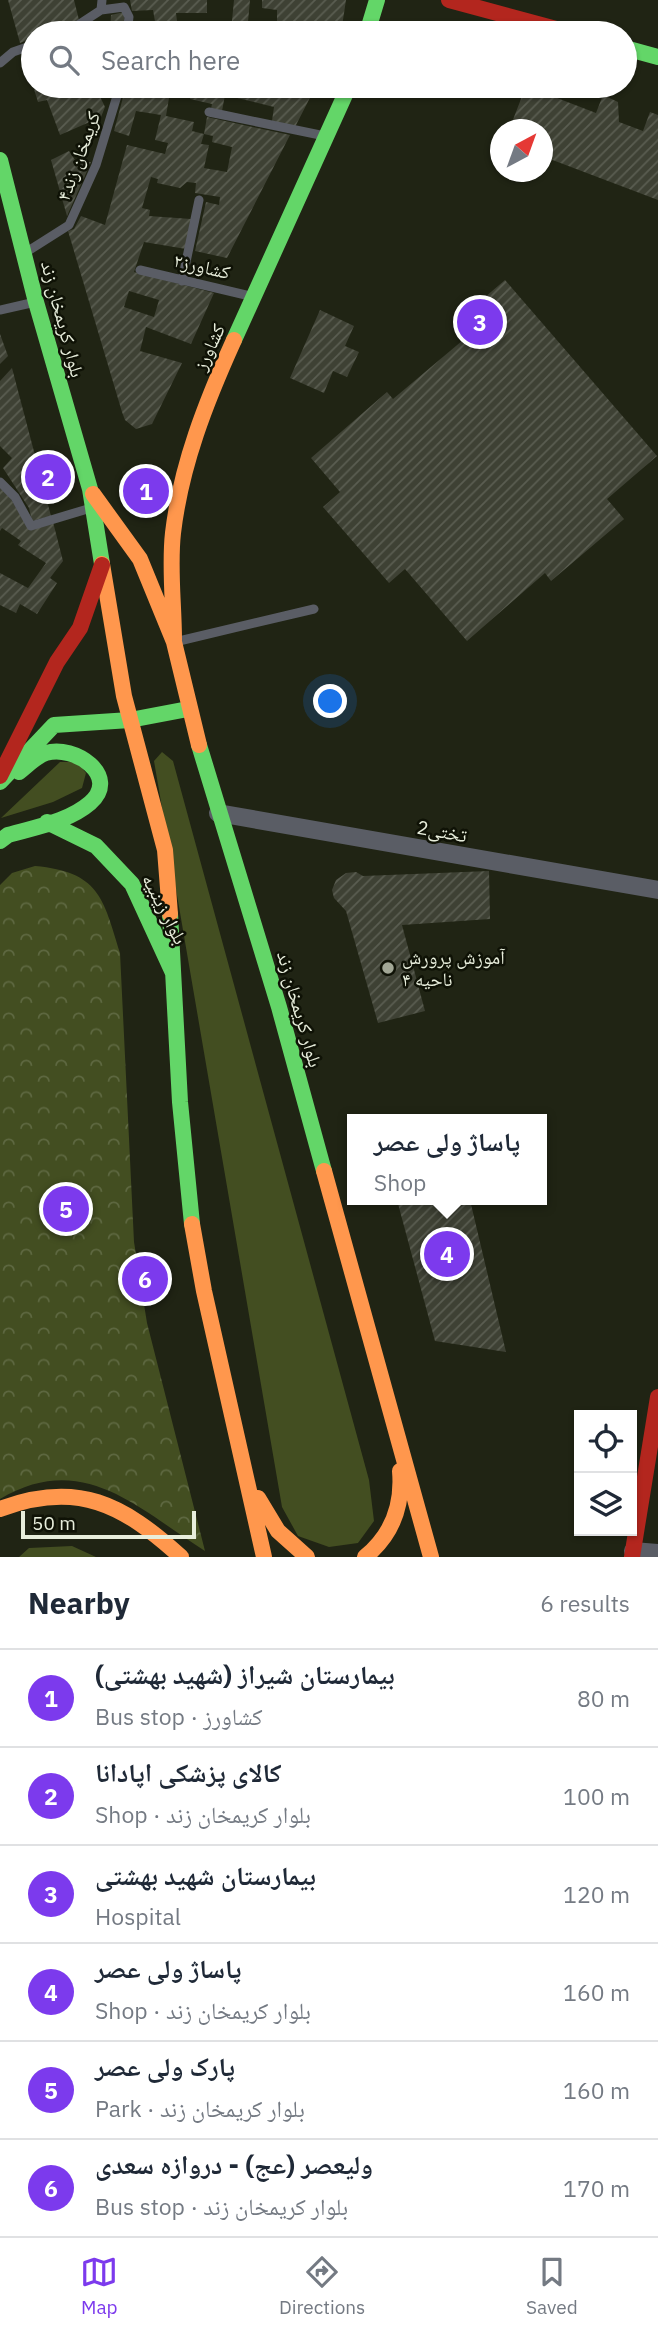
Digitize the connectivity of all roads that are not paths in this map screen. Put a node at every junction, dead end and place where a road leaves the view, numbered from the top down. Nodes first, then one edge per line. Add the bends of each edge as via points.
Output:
1 (377, 0) edge
2 (449, 0) edge
3 (101, 5) edge
4 (81, 21) edge
5 (128, 21) edge
6 (371, 21) edge
7 (527, 21) edge
8 (21, 49) edge
9 (637, 51) edge
10 (658, 57) edge
11 (0, 62) edge
12 (116, 98) edge
13 (344, 98) edge
14 (209, 112) dead end
15 (326, 137) junction
16 (0, 160) edge
17 (199, 201) dead end
18 (24, 254) junction
19 (141, 270) dead end
20 (182, 281) junction
21 (255, 298) junction
22 (36, 302) junction
23 (0, 310) edge
24 (0, 482) edge
25 (90, 489) junction
26 (93, 507) junction
27 (102, 565) junction
28 (314, 609) dead end
29 (174, 642) junction
30 (188, 709) junction
31 (130, 720) junction
32 (0, 776) edge
33 (0, 783) edge
34 (218, 813) junction
35 (47, 822) junction
36 (0, 841) edge
37 (658, 890) edge
38 (176, 981) junction
39 (658, 1397) edge
40 (389, 1406) junction
41 (240, 1442) junction
42 (653, 1464) edge
43 (0, 1509) edge
44 (658, 1553) edge
45 (431, 1554) edge
46 (631, 1555) edge
47 (181, 1557) edge
48 (264, 1557) edge
49 (307, 1557) edge
50 (365, 1557) edge

1 - 6 main road
2 - 7 main road
3 - 4 lane
3 - 5 lane via 124,7
8 - 11 lane
9 - 10 main road
12 - 18 lane, کریمخان زند۴ via 96,165 69,225
13 - 15 main road, کشاورز
14 - 15 lane
15 - 21 main road, کشاورز
16 - 18 main road, بلوار کریمخان زند
17 - 20 lane
18 - 22 main road, بلوار کریمخان زند
19 - 20 lane, کشاورز۲
20 - 21 lane, کشاورز۲
21 - 29 main road, کشاورز via 209,396 183,475 173,535
22 - 23 lane
22 - 25 main road, بلوار کریمخان زند
24 - 26 lane via 32,526
25 - 26 main road, بلوار کریمخان زند
25 - 29 main road, بلوار کریمخان زند via 140,559
26 - 27 main road, بلوار کریمخان زند
27 - 31 main road, بلوار کریمخان زند
27 - 32 main road via 80,628 57,662
28 - 29 lane
29 - 30 main road, بلوار کریمخان زند
30 - 31 main road
30 - 34 main road, بلوار کریمخان زند
31 - 33 main road via 54,724
31 - 38 main road, بلوار کریمخان زند via 165,850
33 - 35 main road via 46,753 73,751 93,763 99,780 95,798 78,811
34 - 37 street, 2تختی
34 - 40 main road, بلوار کریمخان زند via 279,1007
35 - 36 main road
35 - 38 main road, بلوار زینبیه via 96,846 132,884
38 - 41 main road, بلوار کریمخان زند via 180,1102 192,1223
39 - 42 main road
40 - 45 main road, بلوار کریمخان زند
40 - 50 main road via 401,1482 398,1506 384,1541
41 - 48 main road, بلوار کریمخان زند
41 - 49 main road via 261,1507
42 - 46 main road
43 - 47 main road via 22,1500 58,1495 88,1497 111,1504 148,1527
44 - 46 street

